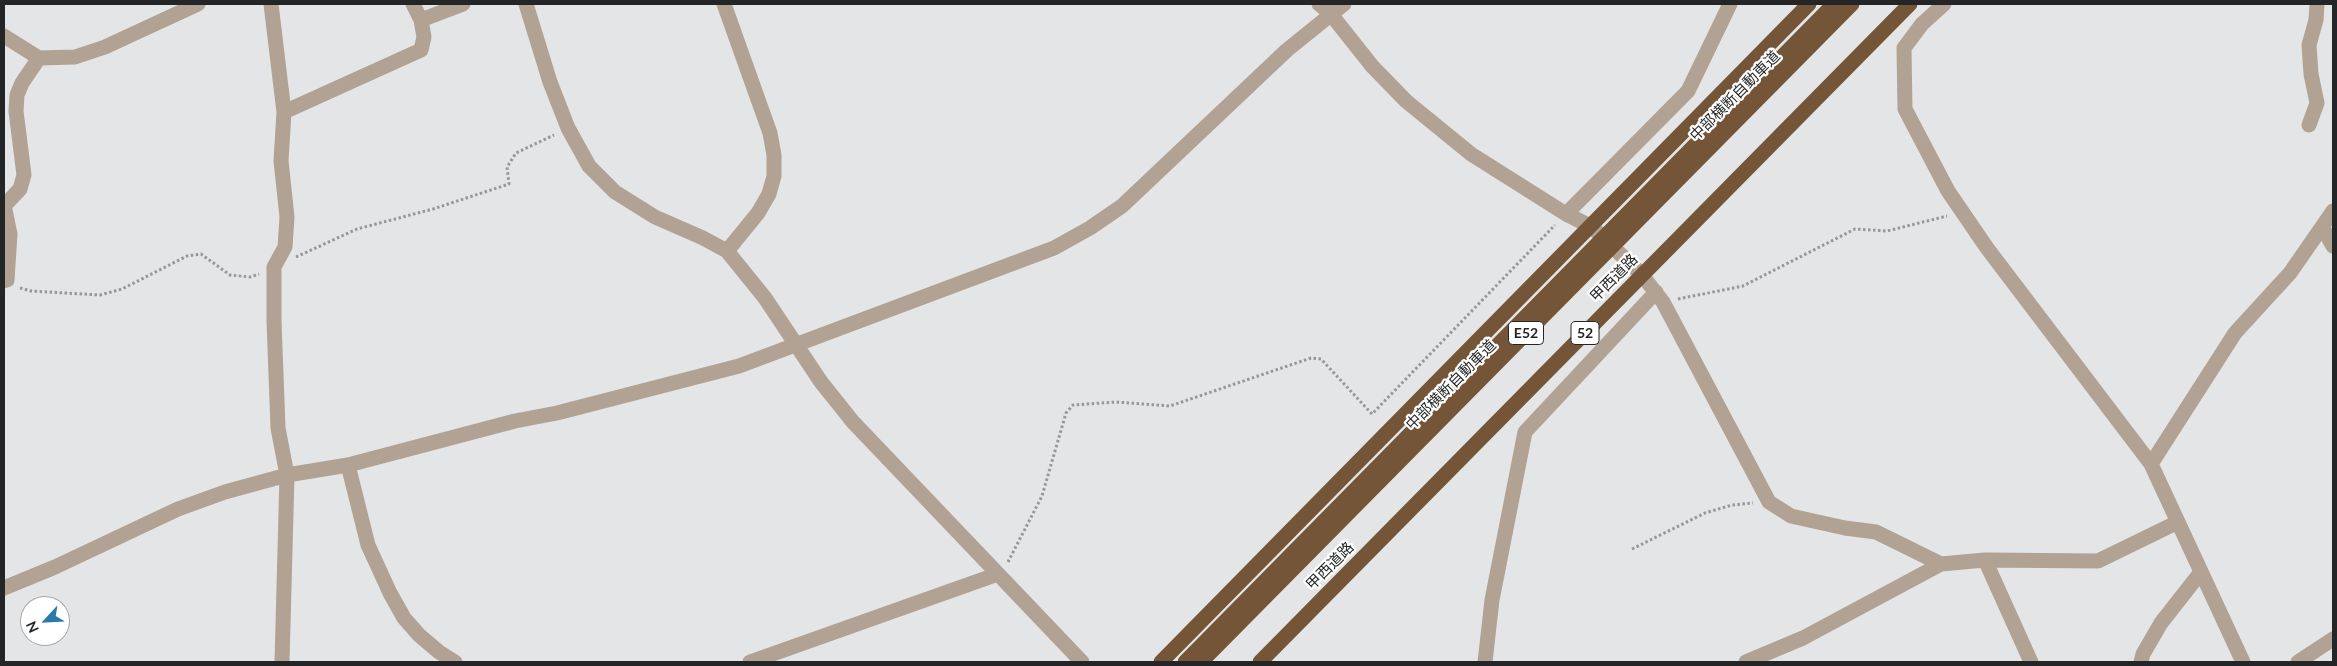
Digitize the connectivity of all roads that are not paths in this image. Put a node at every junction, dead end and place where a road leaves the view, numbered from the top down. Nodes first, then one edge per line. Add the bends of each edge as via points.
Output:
1 (198, 4) edge
2 (271, 4) edge
3 (413, 4) edge
4 (463, 4) edge
5 (526, 4) edge
6 (724, 4) edge
7 (1344, 4) edge
8 (1730, 4) edge
9 (1809, 4) edge
10 (1834, 4) edge
11 (1852, 4) edge
12 (1910, 4) edge
13 (1944, 4) edge
14 (2316, 4) edge
15 (1324, 8) edge
16 (421, 20) junction
17 (4, 36) edge
18 (39, 58) junction
19 (284, 112) junction
20 (2309, 124) dead end
21 (4, 205) edge
22 (2333, 212) edge
23 (1566, 214) junction
24 (1592, 227) junction
25 (2323, 228) junction
26 (2333, 246) edge
27 (727, 251) junction
28 (1642, 275) junction
29 (4, 281) edge
30 (1660, 297) junction
31 (796, 346) junction
32 (2151, 464) junction
33 (348, 465) junction
34 (287, 475) junction
35 (2178, 522) junction
36 (1985, 560) junction
37 (1941, 564) junction
38 (2201, 572) junction
39 (998, 574) junction
40 (4, 588) edge
41 (2333, 639) edge
42 (282, 662) edge
43 (455, 662) edge
44 (750, 662) edge
45 (1082, 662) edge
46 (1161, 662) edge
47 (1184, 662) edge
48 (1201, 662) edge
49 (1260, 662) edge
50 (1485, 662) edge
51 (1746, 662) edge
52 (2030, 662) edge
53 (2141, 662) edge
54 (2243, 662) edge
55 (2298, 662) edge

1 - 18 street via 105,47 75,57
2 - 19 street
3 - 16 street
4 - 16 street
5 - 27 street via 550,82 568,128 589,166 615,192 655,217
6 - 27 street via 770,133 774,154 774,176 769,194
7 - 15 street
8 - 23 street via 1688,91
9 - 24 highway
10 - 47 highway, 中部横断自動車道 / E52, bridge
11 - 48 highway, 中部横断自動車道 / E52, bridge
12 - 28 highway, 甲西道路 / 52
13 - 32 street via 1922,24 1904,48 1905,109 1948,191 1987,248
14 - 20 street via 2316,20 2309,45 2317,103
15 - 23 street via 1406,101 1471,154
15 - 31 street via 1287,50 1122,206 1090,228 1054,248
16 - 19 street via 424,37 421,50
17 - 18 street
18 - 21 street via 17,95 24,175 20,190
19 - 34 street via 281,161 287,217 285,247 274,267 274,321 278,428
21 - 29 street via 10,234 7,280
22 - 25 street
23 - 24 street
24 - 28 street
24 - 46 highway
25 - 26 street
25 - 32 street via 2290,273 2235,333
27 - 31 street via 765,298
28 - 30 street
28 - 49 highway, 甲西道路 / 52
30 - 37 street via 1769,502 1791,516 1876,532
30 - 50 street via 1525,432 1492,600
31 - 33 street via 739,366
31 - 39 street via 853,422
32 - 35 street
33 - 34 street
33 - 43 street via 368,545 390,593 404,618 419,635
34 - 40 street via 178,509
34 - 42 street
35 - 36 street via 2098,561
35 - 38 street
36 - 37 street
36 - 52 street
37 - 51 street via 1803,638
38 - 53 street via 2161,623
38 - 54 street
39 - 44 street
39 - 45 street
41 - 55 street

